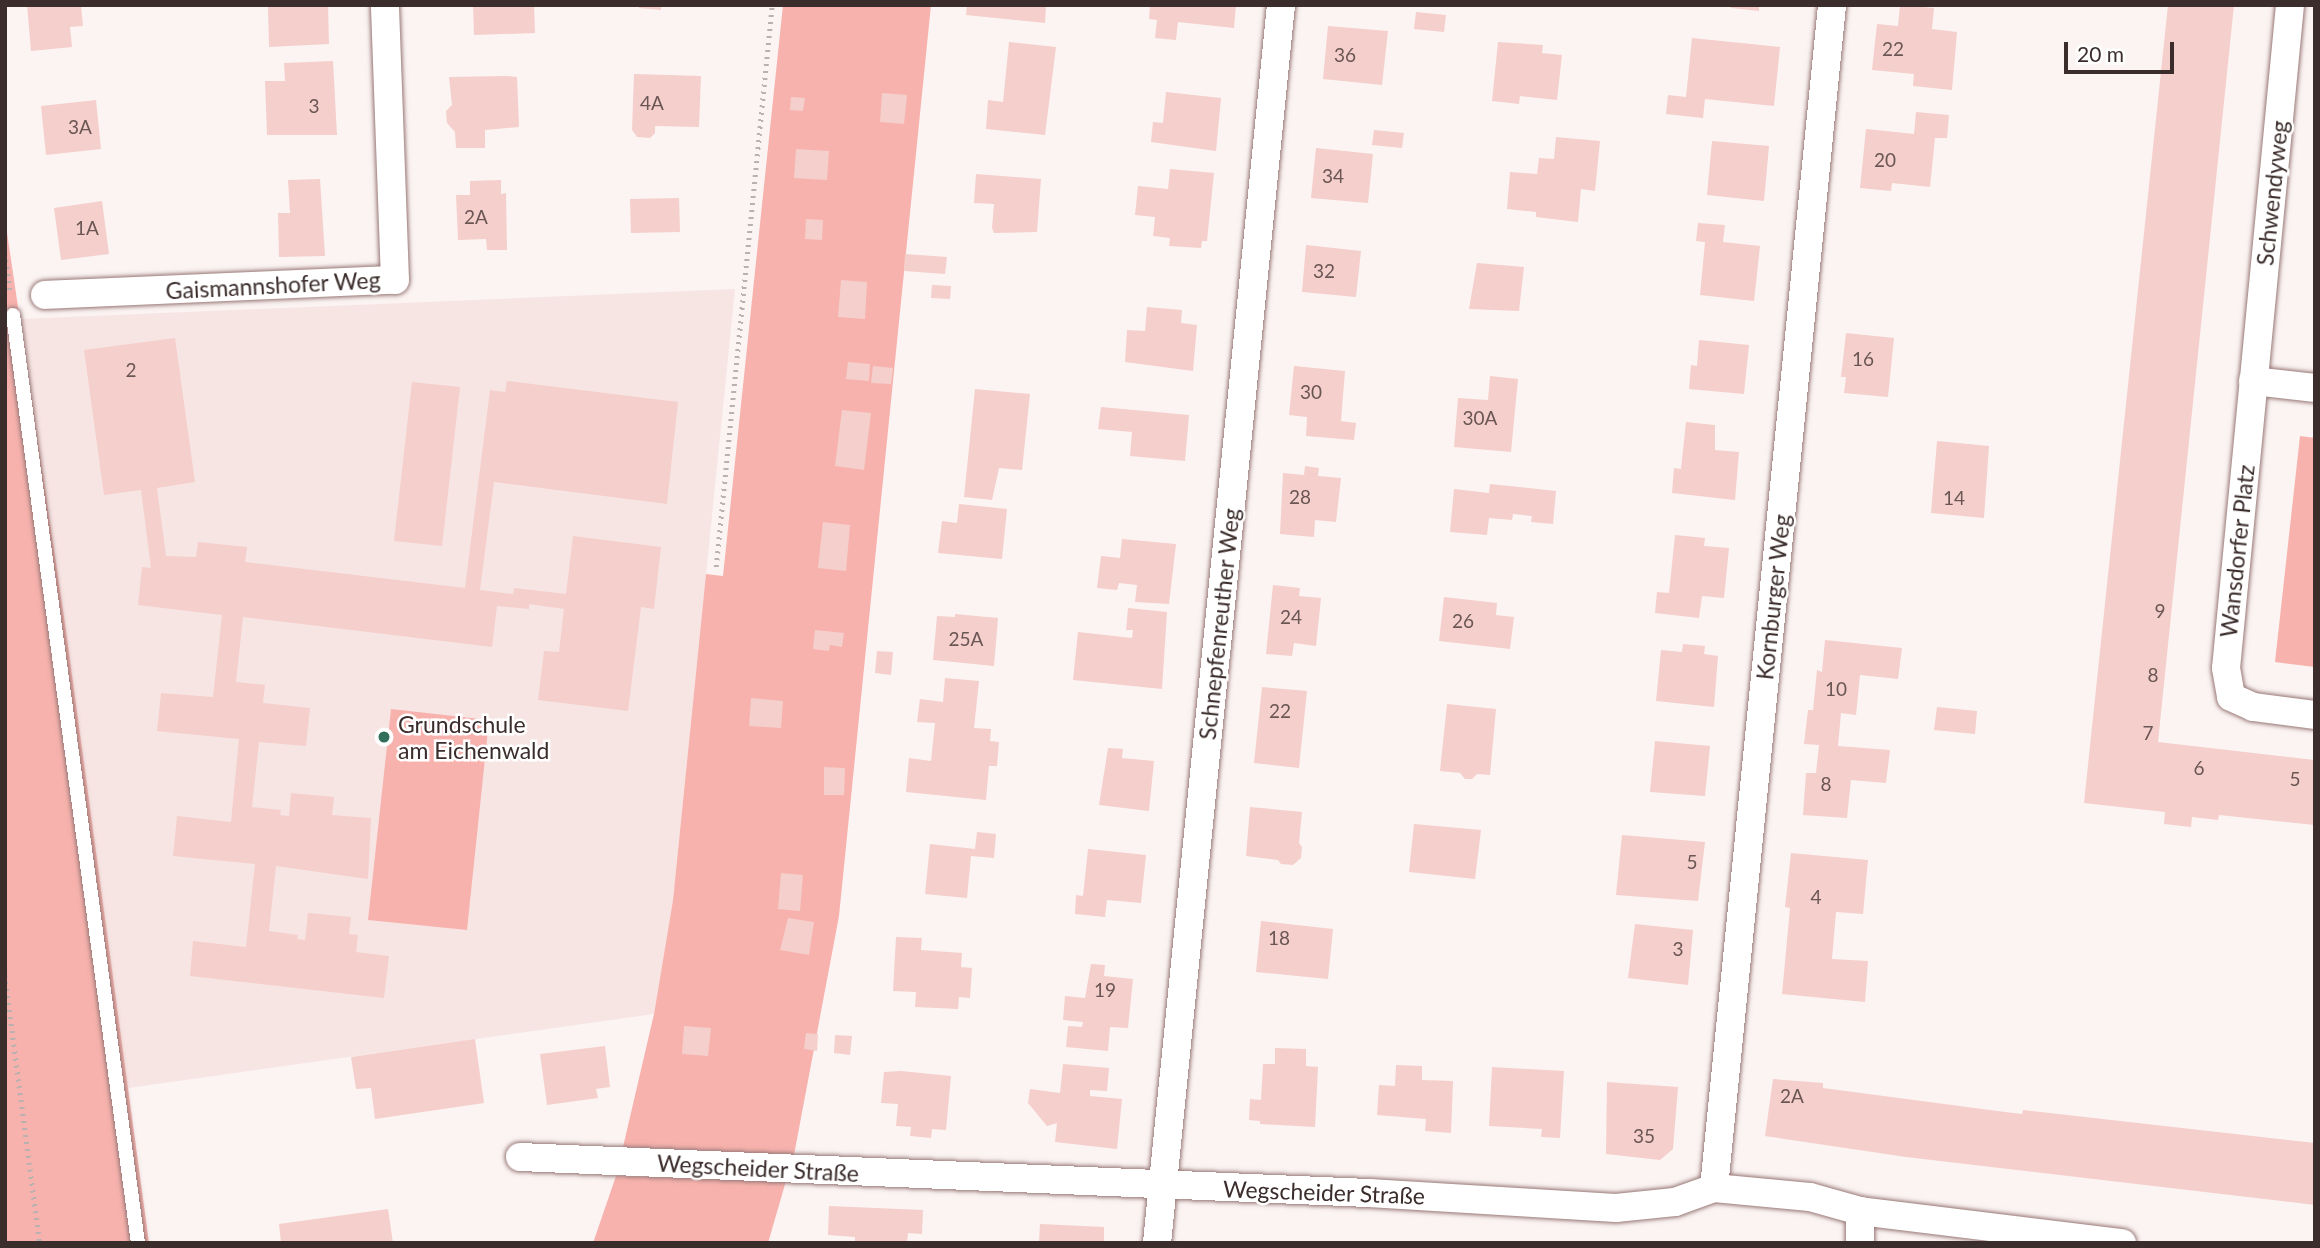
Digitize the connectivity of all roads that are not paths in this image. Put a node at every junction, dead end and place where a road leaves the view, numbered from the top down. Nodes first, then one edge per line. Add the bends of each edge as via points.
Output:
1 (385, 5) edge
2 (1281, 5) edge
3 (1832, 5) edge
4 (2290, 5) edge
5 (45, 295) dead end
6 (13, 315) road end
7 (2253, 381) junction
8 (2315, 388) edge
9 (2315, 715) edge
10 (520, 1157) dead end
11 (1164, 1186) junction
12 (1714, 1188) junction
13 (1860, 1211) junction
14 (138, 1243) edge
15 (1157, 1243) edge
16 (1860, 1243) edge
17 (2122, 1243) edge

1 - 5 street, Gaismannshofer Weg via 395,280
2 - 11 street, Schnepfenreuther Weg
3 - 12 street, Kornburger Weg
4 - 7 street, Schwendyweg
6 - 14 lane
7 - 8 street
7 - 9 street, Wansdorfer Platz via 2225,668 2231,697 2253,707
10 - 11 street, Wegscheider Straße
11 - 12 street, Wegscheider Straße via 1616,1208 1675,1202
11 - 15 street, Schnepfenreuther Weg
12 - 13 street, Wegscheider Straße via 1810,1197
13 - 16 street
13 - 17 street, Wegscheider Straße

